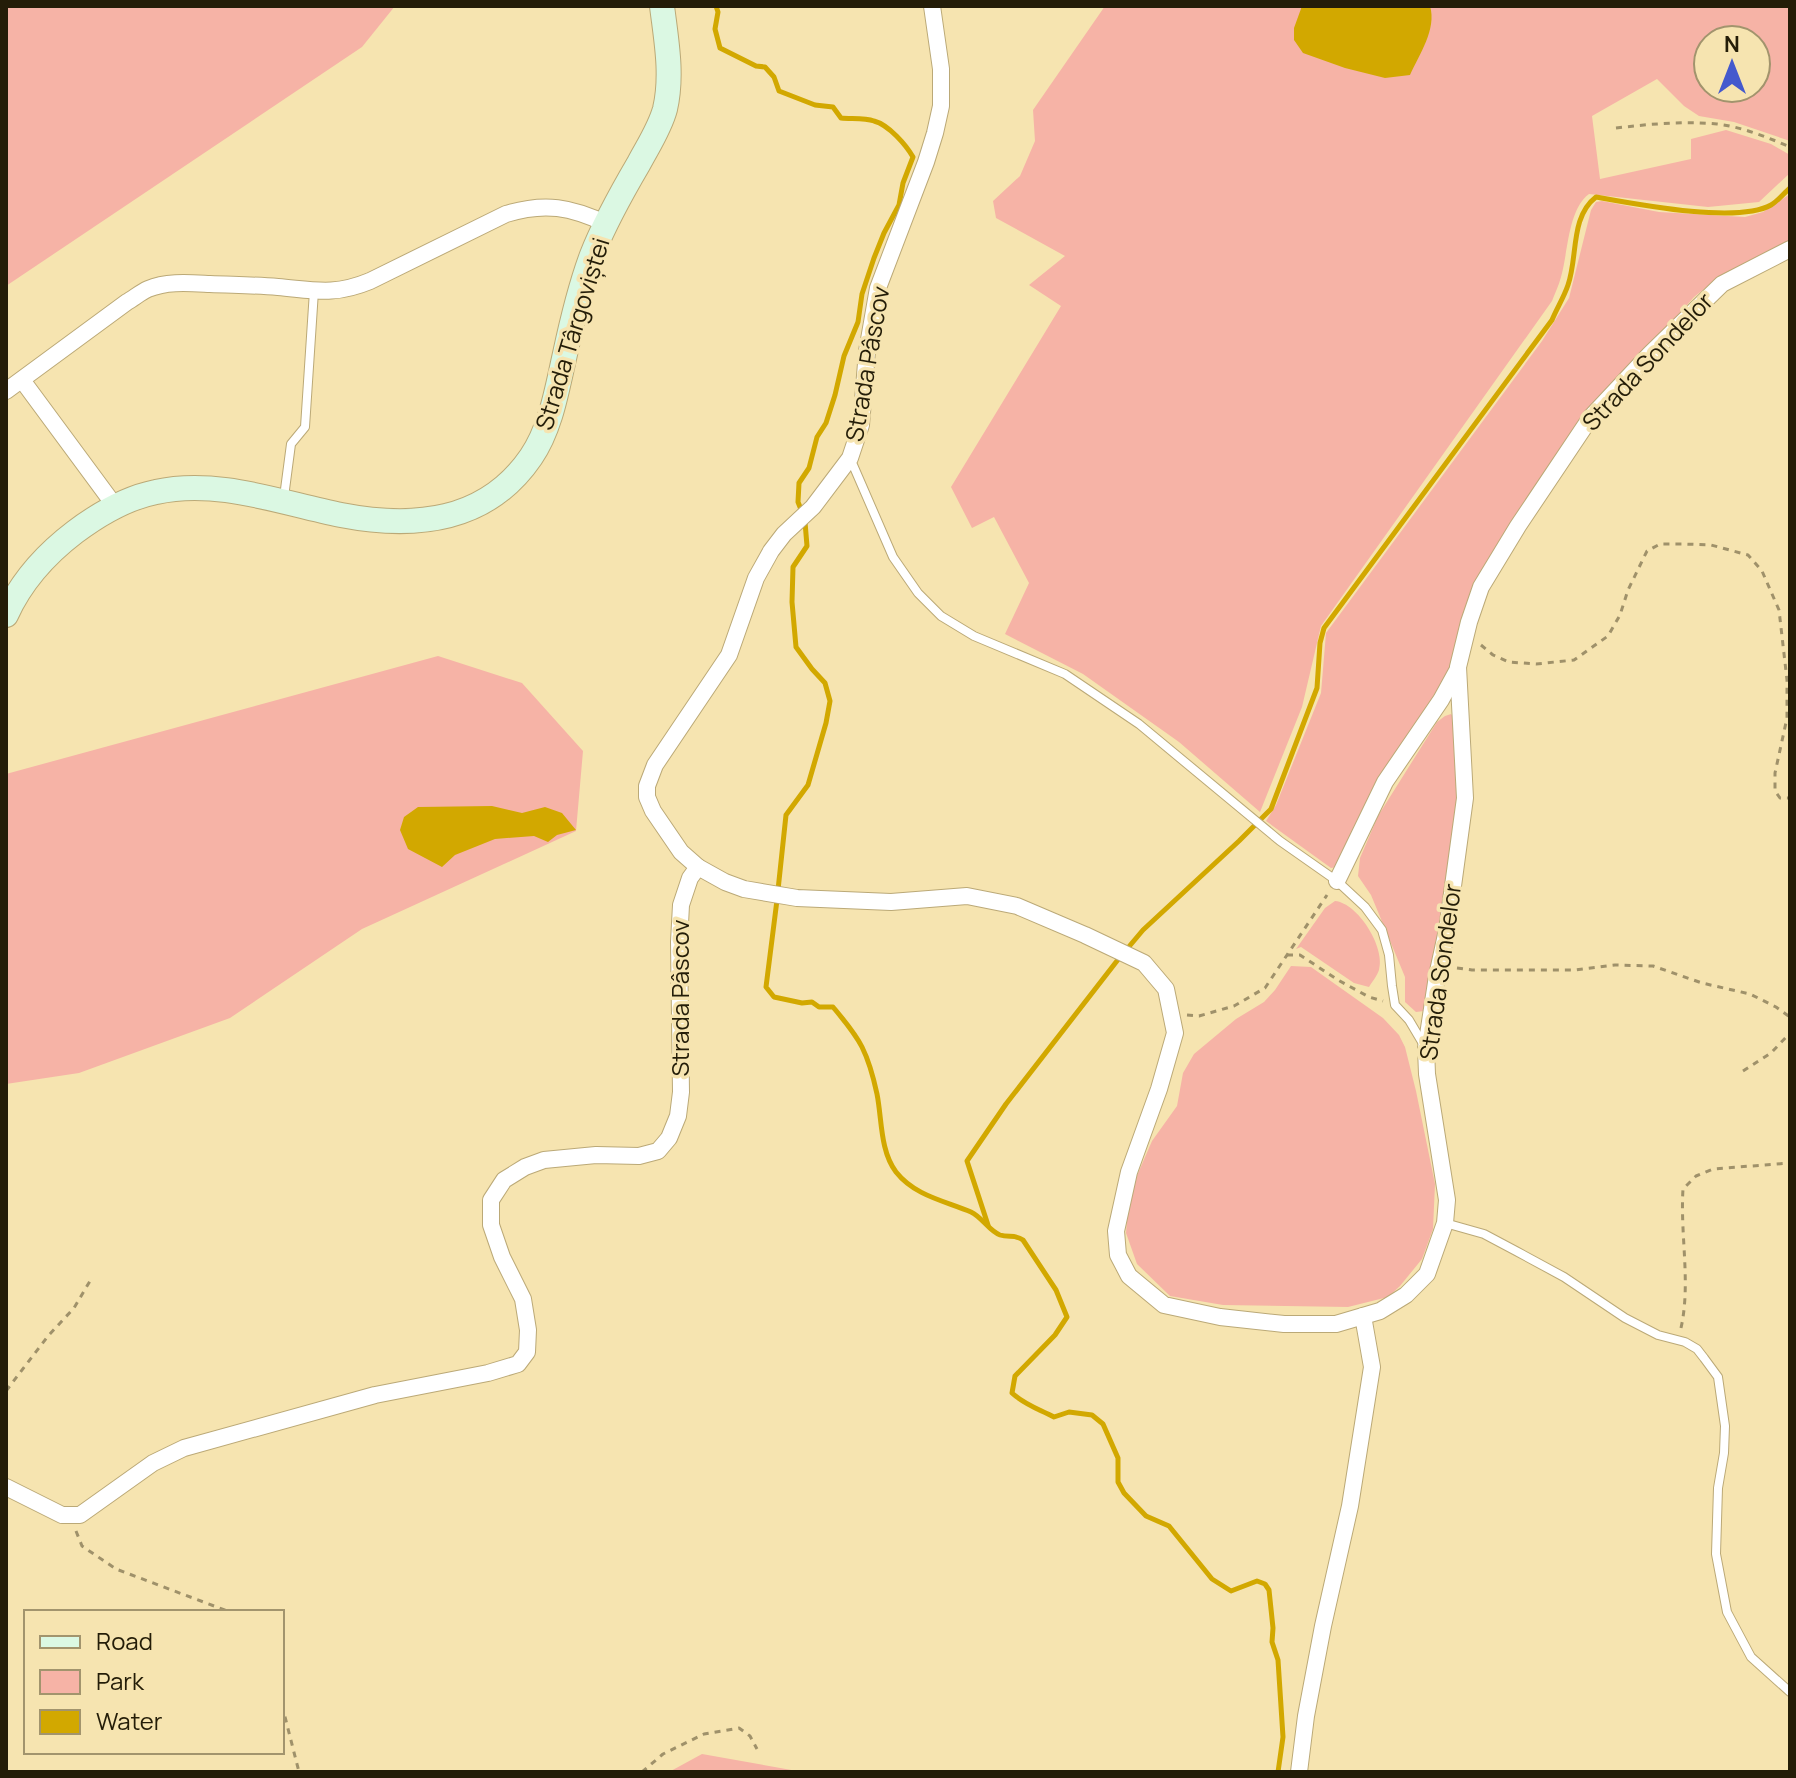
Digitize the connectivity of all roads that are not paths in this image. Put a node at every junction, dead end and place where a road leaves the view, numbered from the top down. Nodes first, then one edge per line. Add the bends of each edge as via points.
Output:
1 (662, 6) edge
2 (932, 6) edge
3 (607, 224) junction
4 (1790, 249) edge
5 (314, 291) junction
6 (22, 380) junction
7 (6, 391) edge
8 (850, 458) junction
9 (284, 500) junction
10 (115, 506) junction
11 (6, 615) edge
12 (1458, 667) junction
13 (698, 867) junction
14 (1337, 881) junction
15 (1426, 1048) junction
16 (1445, 1223) junction
17 (1363, 1316) junction
18 (6, 1487) edge
19 (1790, 1692) edge
20 (1299, 1772) edge

1 - 3 main road, Strada Târgoviștei via 668,71 664,110
2 - 8 street, Strada Pâscov via 941,106 926,162 878,288 861,425
3 - 5 street via 564,208 526,207 352,288
3 - 9 main road, Strada Târgoviștei via 579,294 546,428 516,477 492,498 449,516 402,522 340,515
4 - 12 street, Strada Sondelor via 1722,284 1591,417 1481,587
5 - 6 street via 186,283 148,289
5 - 9 lane via 305,427 291,444
6 - 7 street
6 - 10 street
8 - 13 street, Strada Pâscov via 771,551 729,655 651,775 647,797 653,811
8 - 14 lane via 893,557 941,616 974,636 1065,674 1139,724 1280,841
9 - 10 main road, Strada Târgoviștei via 189,489 156,492
10 - 11 main road, Strada Târgoviștei via 46,558
12 - 14 street via 1385,782
12 - 15 street, Strada Sondelor via 1465,798
13 - 17 street, Strada Sondelor via 744,889 797,898 891,902 967,896 1017,906 1144,963 1166,989 1175,1033 1129,1172 1116,1231 1118,1255 1129,1276 1164,1305 1220,1317 1336,1324
13 - 18 street, Strada Pâscov via 681,905 681,1092 669,1138 658,1151 639,1156 544,1160 504,1180 491,1200 491,1225 523,1299 527,1352 518,1364 375,1395 184,1448 153,1463 80,1515 62,1515
14 - 15 lane via 1382,930 1395,1005
15 - 16 street, Strada Sondelor via 1447,1200
16 - 17 street, Strada Sondelor via 1427,1274 1406,1295
16 - 19 lane via 1484,1234 1564,1277 1625,1318 1685,1342 1718,1377 1725,1426 1716,1554 1727,1612 1751,1657
17 - 20 street via 1372,1367

